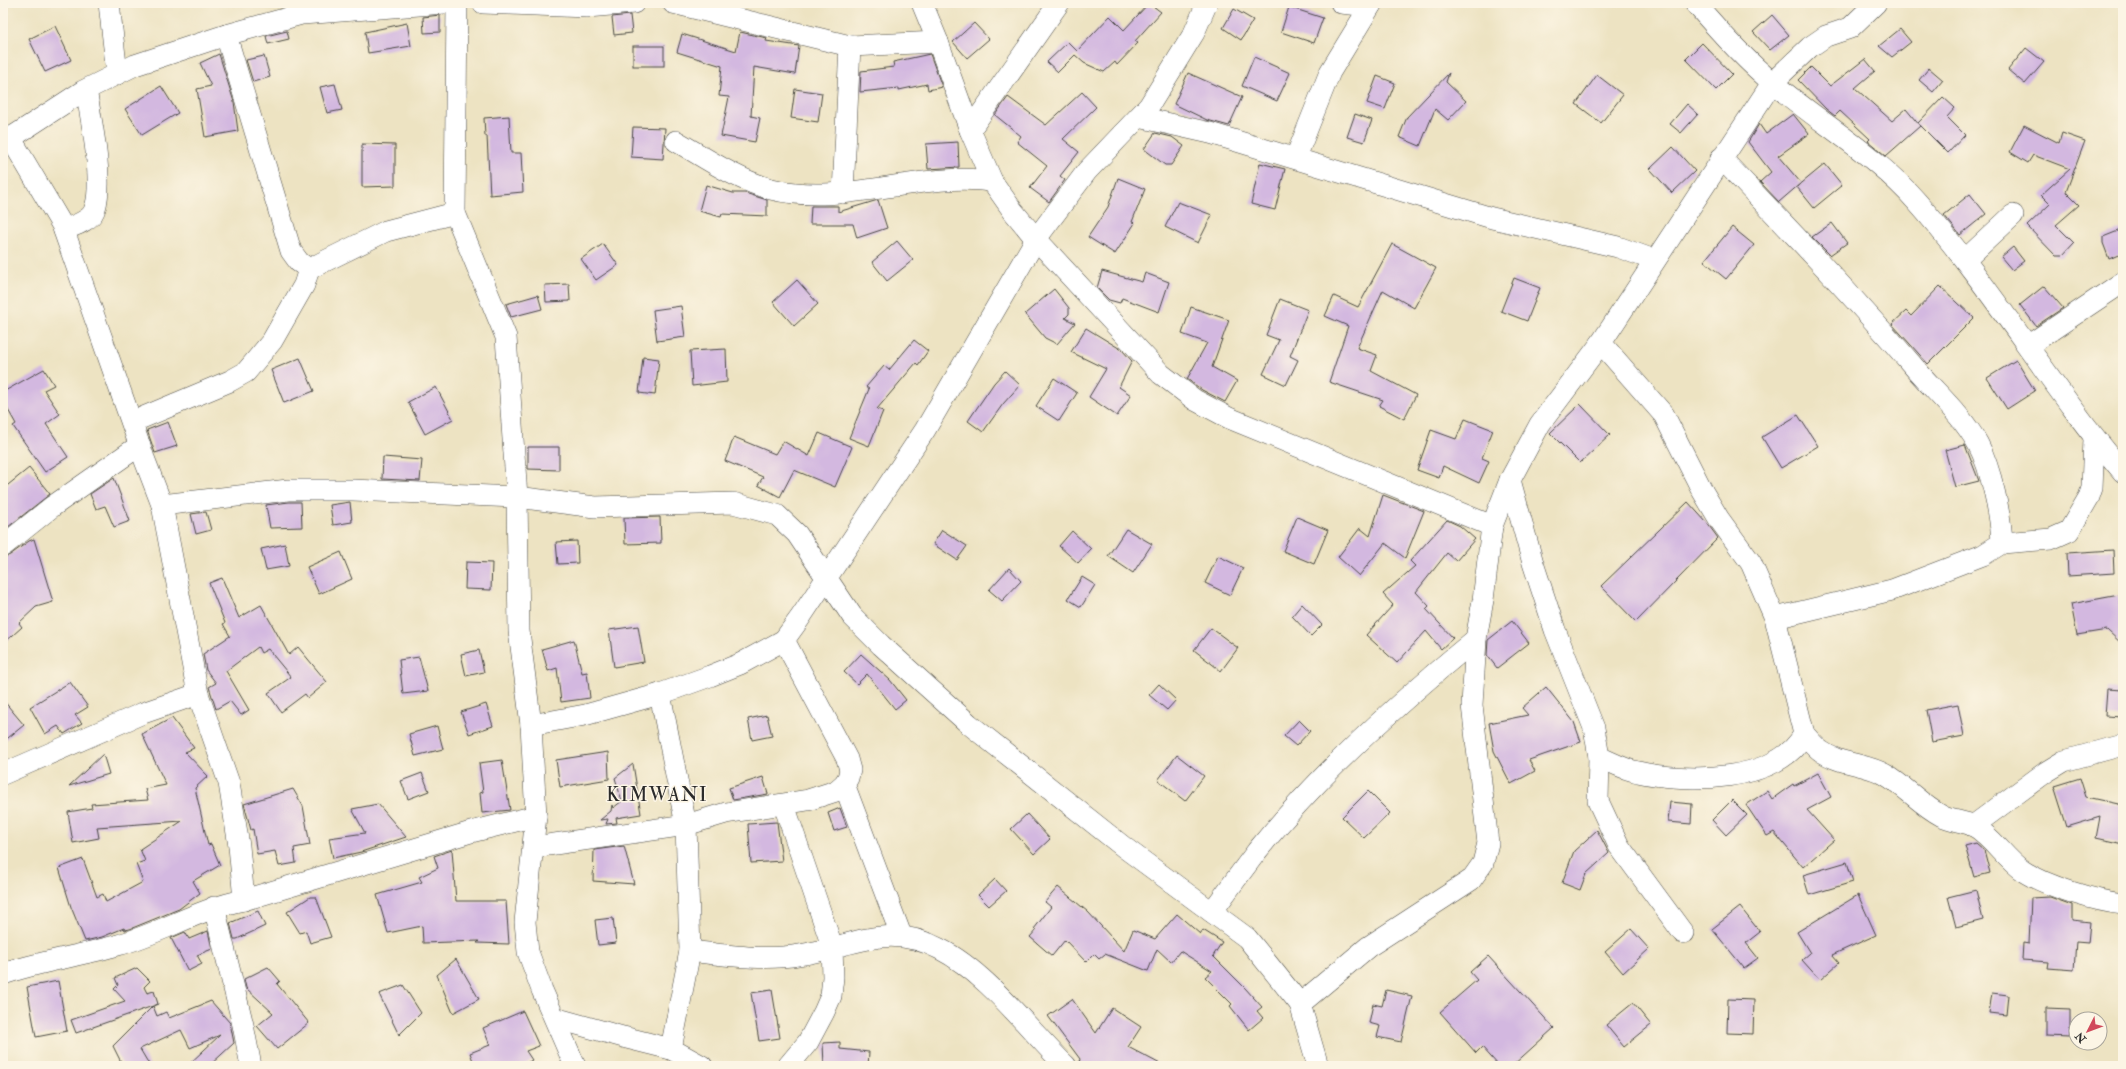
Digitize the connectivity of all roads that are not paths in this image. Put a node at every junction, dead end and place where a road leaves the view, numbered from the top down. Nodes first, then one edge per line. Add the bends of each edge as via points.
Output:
1 (109, 3) edge
2 (445, 3) edge
3 (457, 3) edge
4 (483, 3) edge
5 (634, 3) edge
6 (673, 3) edge
7 (922, 3) edge
8 (1059, 3) edge
9 (1207, 3) edge
10 (1341, 3) edge
11 (1695, 3) edge
12 (1876, 3) edge
13 (1371, 5) edge
14 (300, 9) edge
15 (746, 11) edge
16 (226, 34) junction
17 (938, 42) junction
18 (850, 46) junction
19 (117, 74) junction
20 (1772, 83) junction
21 (86, 90) junction
22 (1139, 117) junction
23 (970, 130) junction
24 (7, 140) edge
25 (676, 141) dead end
26 (1296, 157) junction
27 (1721, 158) junction
28 (992, 181) junction
29 (843, 193) junction
30 (455, 213) junction
31 (2013, 215) dead end
32 (64, 230) junction
33 (1036, 239) junction
34 (1654, 260) junction
35 (1965, 260) junction
36 (309, 269) junction
37 (2123, 282) edge
38 (1601, 343) junction
39 (2029, 345) junction
40 (132, 422) junction
41 (2094, 439) junction
42 (140, 445) junction
43 (2123, 472) edge
44 (1510, 480) junction
45 (518, 497) junction
46 (162, 505) junction
47 (1492, 526) junction
48 (2002, 544) junction
49 (3, 546) edge
50 (826, 578) junction
51 (1775, 618) junction
52 (1476, 639) junction
53 (784, 640) junction
54 (198, 694) junction
55 (660, 694) junction
56 (531, 725) junction
57 (1804, 734) junction
58 (2123, 745) edge
59 (1599, 757) junction
60 (3, 774) edge
61 (844, 784) junction
62 (784, 805) junction
63 (536, 816) junction
64 (686, 825) junction
65 (1973, 826) junction
66 (534, 847) junction
67 (244, 900) junction
68 (2123, 904) edge
69 (214, 907) junction
70 (1212, 912) junction
71 (1683, 933) dead end
72 (901, 935) junction
73 (832, 946) junction
74 (690, 951) junction
75 (3, 974) edge
76 (1300, 1004) junction
77 (555, 1018) junction
78 (671, 1049) junction
79 (251, 1066) edge
80 (575, 1066) edge
81 (702, 1066) edge
82 (788, 1066) edge
83 (1066, 1066) edge
84 (1318, 1066) edge

1 - 19 street
2 - 14 street
3 - 30 street
4 - 5 street via 587,7
6 - 15 street
7 - 17 street
8 - 23 street
9 - 22 street via 1194,33 1153,100
10 - 13 street
11 - 20 street via 1718,30
12 - 20 street via 1850,28 1826,36 1810,47
13 - 26 street via 1330,72
14 - 16 street
15 - 18 street
16 - 19 street via 135,65
16 - 36 street via 291,251 299,262
17 - 18 street
17 - 23 street
18 - 29 street
19 - 21 street
20 - 27 street
20 - 35 street via 1878,166 1916,200
21 - 24 street
21 - 32 street via 94,143 97,197 94,212
22 - 26 street via 1210,132
22 - 33 street via 1087,171
23 - 28 street
24 - 32 street
25 - 29 street via 729,172 765,187 813,194
26 - 34 street via 1492,218 1618,247
27 - 34 street
27 - 48 street via 1864,308 1959,417 1978,444 1988,472 1996,502
28 - 29 street via 972,178 935,180
28 - 33 street
30 - 36 street via 386,231
30 - 45 street via 506,337
31 - 35 street
32 - 40 street
33 - 47 street via 1160,374 1195,400 1229,418
33 - 50 street via 925,430
34 - 38 street
35 - 39 street
36 - 40 street via 304,285 272,341 246,372
37 - 39 street
38 - 44 street via 1540,424
38 - 51 street via 1664,415 1703,492 1751,563
39 - 41 street
40 - 42 street
41 - 43 street
41 - 48 street via 2092,488 2069,531 2051,539
42 - 46 street
42 - 49 street via 52,506
44 - 47 street
44 - 59 street via 1555,630 1594,728
45 - 46 street via 288,490
45 - 50 street via 595,507 733,503 777,515 797,534
45 - 56 street via 519,631
46 - 54 street
47 - 52 street
48 - 51 street via 1983,555 1892,590
50 - 53 street
50 - 70 street via 852,616 969,724 1125,848
51 - 57 street
52 - 70 street via 1432,675 1343,759 1258,850
52 - 76 street via 1472,705 1487,822 1488,843 1483,863 1472,880 1368,947
53 - 55 street via 734,666
53 - 61 street via 847,759 850,770
54 - 60 street via 143,713
54 - 67 street via 229,783 240,846
55 - 56 street via 585,715
55 - 64 street
56 - 63 street
57 - 59 street via 1782,759 1745,773 1717,777 1680,777 1638,772
57 - 65 street via 1820,751 1833,758 1871,768 1886,776 1927,807 1943,816
58 - 65 street via 2064,762 2046,772
59 - 71 street via 1598,801 1609,827 1619,846
61 - 62 street via 836,791
61 - 72 street
62 - 64 street via 726,813
62 - 73 street
63 - 66 street
63 - 67 street via 471,832
64 - 66 street
64 - 74 street
65 - 68 street via 2022,870 2045,882 2107,902
66 - 77 street via 525,922 528,952
67 - 69 street
69 - 75 street via 119,945
69 - 79 street
70 - 76 street via 1247,938
72 - 73 street
72 - 83 street via 942,949 972,971
73 - 74 street via 798,955 755,957
73 - 82 street via 831,996 808,1042
74 - 78 street
76 - 84 street
77 - 78 street
77 - 80 street
78 - 81 street

